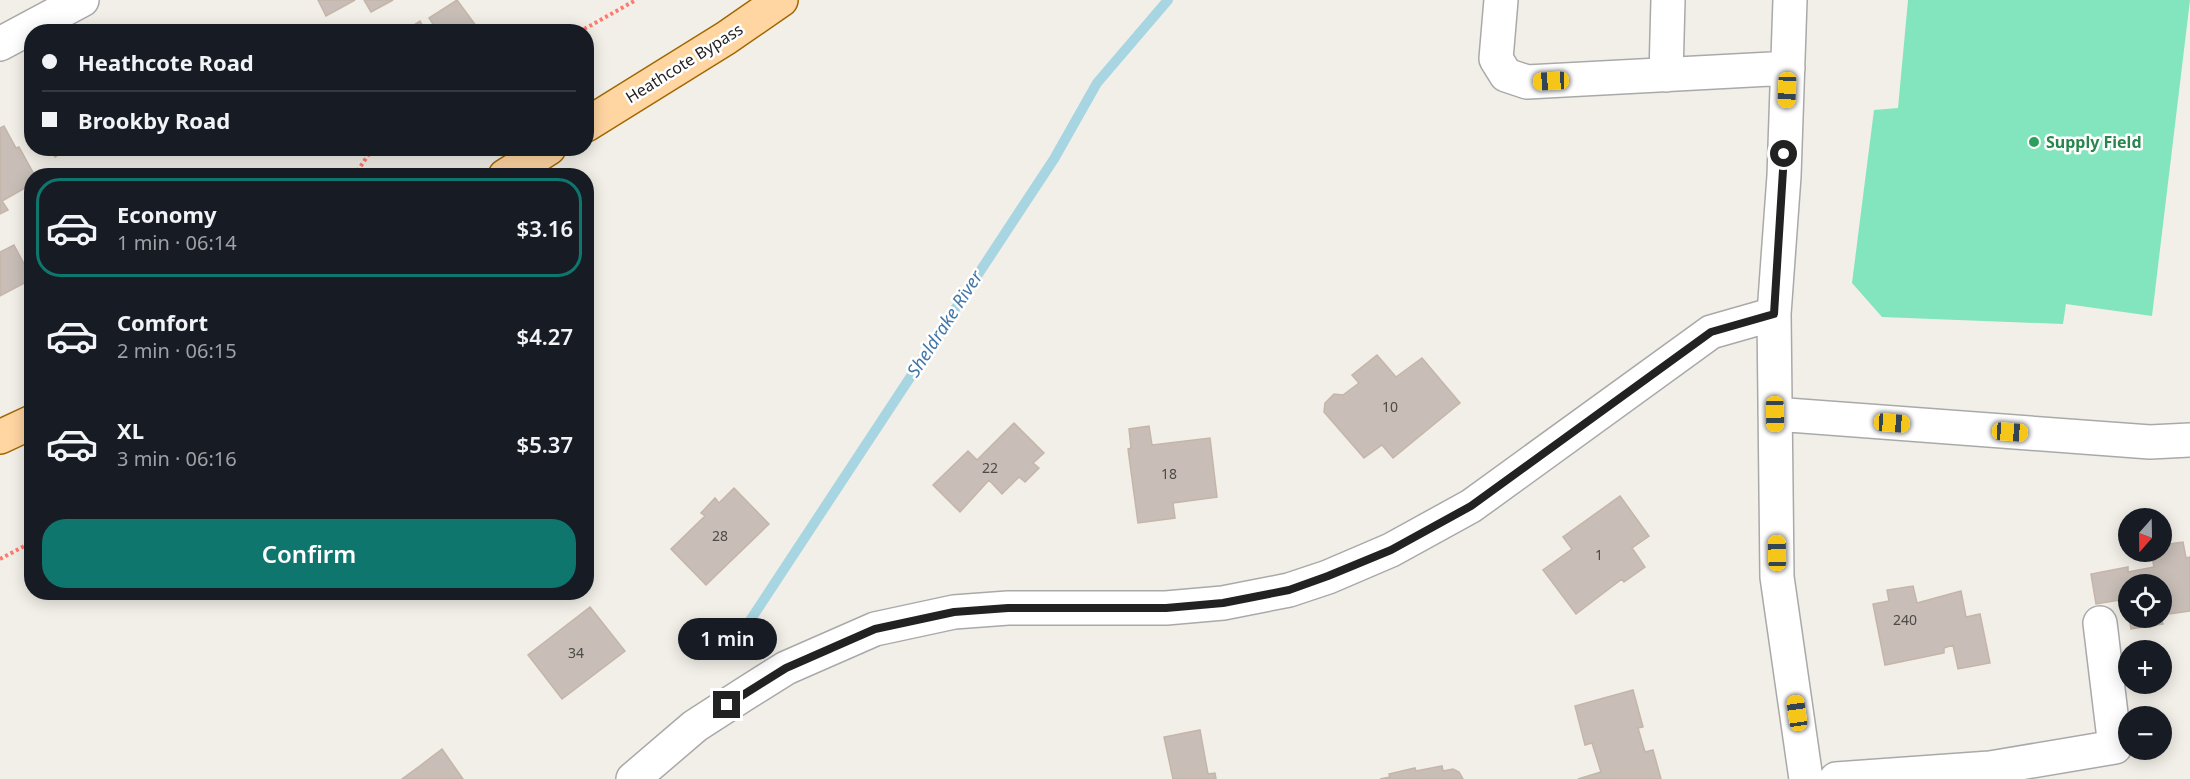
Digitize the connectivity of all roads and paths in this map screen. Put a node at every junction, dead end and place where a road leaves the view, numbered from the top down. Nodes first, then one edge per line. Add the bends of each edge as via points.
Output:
1 (82, 0) edge
2 (636, 0) edge
3 (781, 0) edge
4 (1501, 0) edge
5 (1668, 0) edge
6 (1790, 0) edge
7 (37, 24) edge
8 (593, 24) edge
9 (24, 31) edge
10 (0, 44) edge
11 (1788, 68) junction
12 (1666, 75) junction
13 (594, 120) edge
14 (536, 156) edge
15 (518, 168) edge
16 (1774, 314) junction
17 (1775, 414) junction
18 (24, 426) edge
19 (0, 437) edge
20 (2190, 440) edge
21 (24, 546) edge
22 (0, 559) edge
23 (2100, 623) dead end
24 (633, 779) edge
25 (1806, 779) edge
26 (1836, 779) edge

1 - 7 street
2 - 8 path
3 - 13 main road, Heathcote Bypass
4 - 12 street via 1496,59 1506,75 1527,82
5 - 12 street
6 - 11 street
9 - 10 street
11 - 12 street
11 - 16 street
14 - 15 main road
16 - 17 street
16 - 24 street via 1711,332 1471,506 1391,550 1328,576 1289,590 1223,603 1166,608 954,612 875,629 786,668 760,684 695,726
17 - 20 street via 2150,442
17 - 25 street via 1777,576
18 - 19 main road
21 - 22 path
23 - 26 street via 2115,747 1990,768

